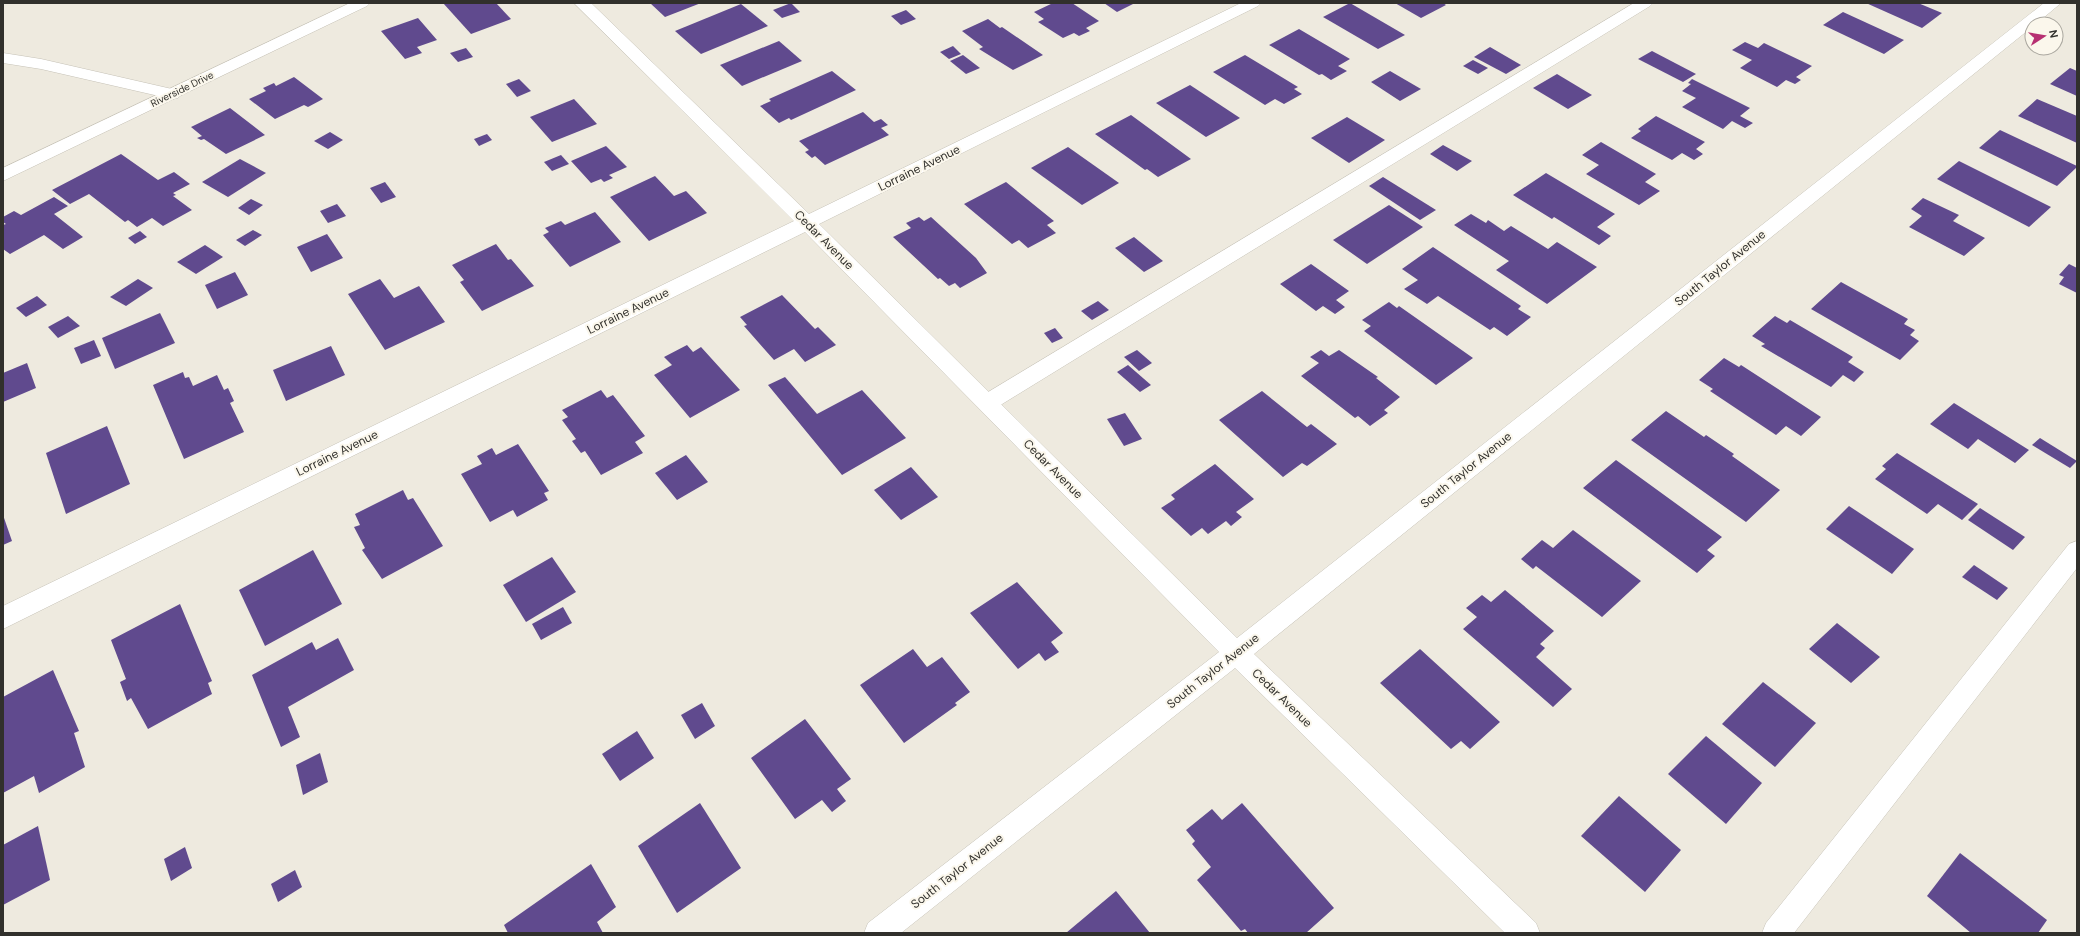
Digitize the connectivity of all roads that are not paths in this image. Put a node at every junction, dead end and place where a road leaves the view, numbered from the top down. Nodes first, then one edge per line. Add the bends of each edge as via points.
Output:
1 (362, 3) edge
2 (582, 3) edge
3 (1253, 3) edge
4 (1645, 3) edge
5 (2053, 3) edge
6 (3, 58) edge
7 (172, 94) junction
8 (3, 175) edge
9 (807, 223) junction
10 (987, 404) junction
11 (2077, 551) edge
12 (3, 618) edge
13 (1236, 653) junction
14 (878, 933) edge
15 (1526, 933) edge
16 (1776, 933) edge

1 - 7 street, Riverside Drive
2 - 9 street, Cedar Avenue
3 - 9 street, Lorraine Avenue
4 - 10 street
5 - 13 street, South Taylor Avenue
6 - 7 street via 41,64
7 - 8 street, Riverside Drive
9 - 10 street, Cedar Avenue
9 - 12 street, Lorraine Avenue
10 - 13 street, Cedar Avenue
11 - 16 street
13 - 14 street, South Taylor Avenue
13 - 15 street, Cedar Avenue

